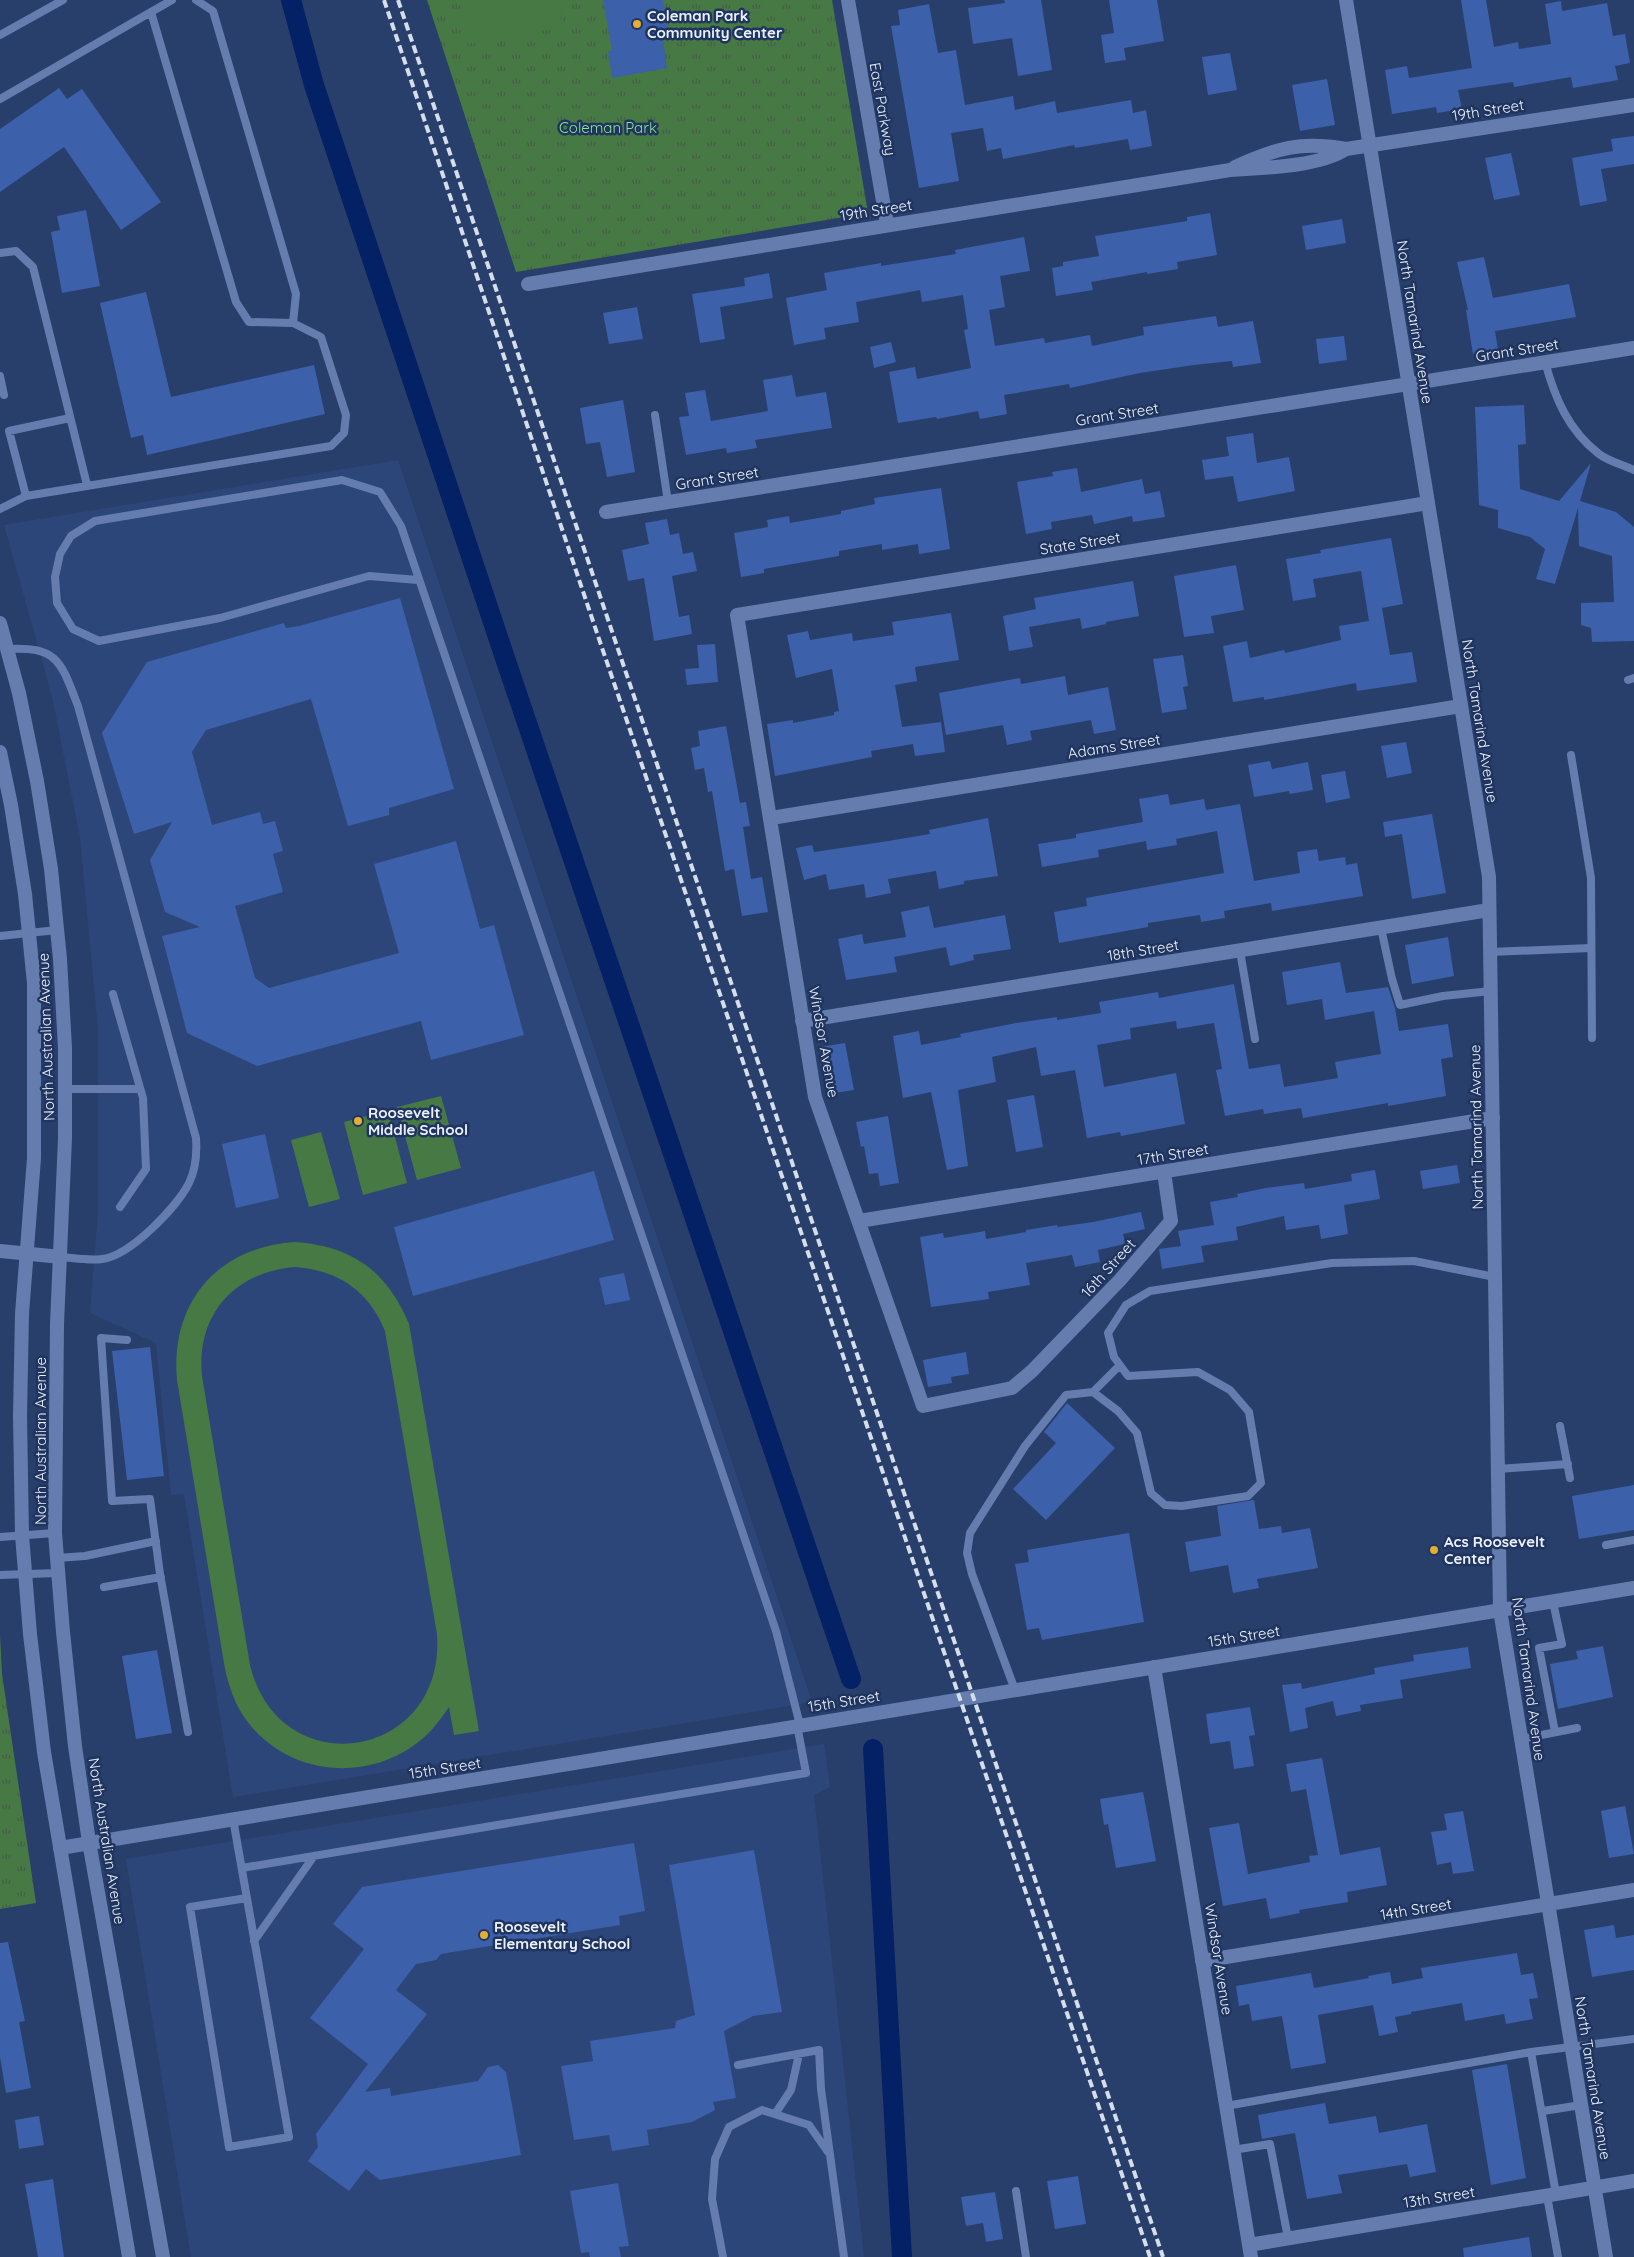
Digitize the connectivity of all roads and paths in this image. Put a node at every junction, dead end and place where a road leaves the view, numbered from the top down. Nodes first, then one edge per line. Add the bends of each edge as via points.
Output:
1 (63, 0) edge
2 (172, 0) edge
3 (196, 0) edge
4 (848, 0) edge
5 (1346, 0) edge
6 (151, 12) junction
7 (0, 35) edge
8 (0, 99) edge
9 (1634, 104) edge
10 (1369, 145) junction
11 (887, 224) junction
12 (0, 253) edge
13 (528, 284) dead end
14 (293, 323) junction
15 (1634, 348) edge
16 (1545, 362) junction
17 (0, 376) edge
18 (1408, 384) junction
19 (4, 395) dead end
20 (655, 415) dead end
21 (70, 418) junction
22 (1634, 470) edge
23 (87, 485) junction
24 (26, 496) junction
25 (668, 502) junction
26 (1428, 503) junction
27 (0, 509) edge
28 (606, 512) dead end
29 (418, 580) junction
30 (737, 615) joint
31 (0, 623) edge
32 (7, 649) junction
33 (1461, 706) junction
34 (0, 752) edge
35 (1571, 755) dead end
36 (772, 818) junction
37 (1489, 910) junction
38 (1381, 928) junction
39 (57, 930) junction
40 (29, 933) junction
41 (0, 936) edge
42 (1591, 948) junction
43 (1240, 951) junction
44 (1490, 952) junction
45 (1490, 991) junction
46 (113, 994) dead end
47 (802, 1021) junction
48 (1592, 1038) dead end
49 (1255, 1039) dead end
50 (65, 1089) junction
51 (140, 1089) junction
52 (1492, 1118) junction
53 (1164, 1172) junction
54 (120, 1207) dead end
55 (859, 1221) junction
56 (0, 1251) edge
57 (26, 1253) junction
58 (61, 1257) junction
59 (1495, 1277) junction
60 (127, 1340) dead end
61 (1120, 1366) junction
62 (1032, 1371) joint
63 (1093, 1392) junction
64 (1560, 1426) dead end
65 (1568, 1464) junction
66 (1498, 1469) junction
67 (1570, 1478) dead end
68 (55, 1533) junction
69 (22, 1535) junction
70 (0, 1537) edge
71 (1634, 1540) edge
72 (156, 1541) junction
73 (1606, 1545) dead end
74 (57, 1558) junction
75 (58, 1573) junction
76 (0, 1575) edge
77 (25, 1575) junction
78 (161, 1577) junction
79 (104, 1587) dead end
80 (1634, 1588) edge
81 (1554, 1602) junction
82 (1500, 1610) junction
83 (1154, 1667) junction
84 (1015, 1690) junction
85 (798, 1725) junction
86 (1577, 1728) dead end
87 (188, 1732) dead end
88 (1554, 1732) junction
89 (1521, 1739) junction
90 (233, 1819) junction
91 (89, 1842) junction
92 (60, 1848) junction
93 (314, 1856) junction
94 (242, 1868) junction
95 (1634, 1890) edge
96 (247, 1898) junction
97 (1548, 1904) junction
98 (254, 1941) junction
99 (1202, 1961) junction
100 (1634, 2039) edge
101 (1571, 2047) junction
102 (1531, 2052) junction
103 (799, 2054) junction
104 (738, 2065) dead end
105 (1580, 2105) junction
106 (1226, 2106) junction
107 (1543, 2111) junction
108 (775, 2114) junction
109 (1233, 2150) junction
110 (829, 2153) junction
111 (1634, 2181) edge
112 (1594, 2188) junction
113 (1016, 2192) dead end
114 (1552, 2195) junction
115 (1288, 2238) junction
116 (1250, 2251) edge
117 (129, 2257) edge
118 (163, 2257) edge
119 (723, 2257) edge
120 (844, 2257) edge
121 (1026, 2257) edge
122 (1558, 2257) edge
123 (1606, 2257) edge

1 - 7 lane
2 - 6 lane
3 - 14 lane via 213,10 296,294
4 - 11 street, East Parkway
5 - 10 street, North Tamarind Avenue
6 - 8 lane
6 - 14 lane via 236,302 249,322
9 - 10 street, 19th Street
10 - 11 street, 19th Street via 1346,149 1321,144 1298,145 1261,155 1230,170
10 - 18 street, North Tamarind Avenue
11 - 13 street, 19th Street
12 - 21 lane via 16,251 33,267
14 - 23 lane via 321,337 346,416 344,433 332,446
15 - 16 street, Grant Street
16 - 18 street, Grant Street
16 - 22 lane via 1555,398 1574,428 1600,455
17 - 19 lane
18 - 25 street, Grant Street
18 - 26 street, North Tamarind Avenue
20 - 25 lane
21 - 23 lane
21 - 24 lane via 9,432
23 - 24 lane
24 - 27 lane
25 - 28 street, Grant Street
26 - 30 street, State Street
26 - 33 street, North Tamarind Avenue
29 - 29 lane via 399,523 380,492 342,480 95,520 71,536 60,554 55,577 57,603 73,629 99,641 220,618 369,576
29 - 85 lane via 773,1621
30 - 36 street, Windsor Avenue
31 - 32 street, North Australian Avenue
32 - 39 street, North Australian Avenue via 37,780
32 - 58 lane via 25,648 55,657 78,706 194,1130 198,1156 189,1183 160,1222 127,1250 103,1260
33 - 36 street, Adams Street
33 - 37 street, North Tamarind Avenue via 1489,877
34 - 40 street, North Australian Avenue
35 - 42 lane via 1591,878
36 - 47 street, Windsor Avenue
37 - 38 street, 18th Street
37 - 44 street, North Tamarind Avenue
38 - 43 street, 18th Street
38 - 45 lane via 1400,1005
39 - 40 lane
39 - 50 street, North Australian Avenue
40 - 41 lane
40 - 57 street, North Australian Avenue via 34,983 34,1158
42 - 44 lane
42 - 48 lane
43 - 47 street, 18th Street
43 - 49 lane
44 - 45 street, North Tamarind Avenue
45 - 52 street, North Tamarind Avenue
46 - 51 lane
47 - 55 street, Windsor Avenue via 815,1097
50 - 51 lane
50 - 58 street, North Australian Avenue
51 - 54 lane via 146,1169
52 - 53 street, 17th Street
52 - 59 street, North Tamarind Avenue
53 - 55 street, 17th Street
53 - 62 street, 16th Street via 1171,1221 1120,1280
55 - 62 street, Windsor Avenue via 923,1406 1012,1388
56 - 57 street
57 - 58 street
57 - 69 street, North Australian Avenue via 20,1416
58 - 68 street, North Australian Avenue
59 - 61 lane via 1414,1261 1332,1263 1150,1291 1126,1305 1108,1333 1114,1357
59 - 66 street, North Tamarind Avenue
60 - 72 lane via 101,1338 112,1501 150,1499
61 - 63 lane
61 - 63 lane via 1128,1376 1198,1372 1230,1390 1249,1412 1261,1483 1248,1496 1182,1506 1165,1505 1151,1493 1137,1434 1118,1411
63 - 84 lane via 1066,1395 1025,1446 970,1532 967,1553 972,1574
64 - 65 lane
65 - 66 lane
65 - 67 lane
66 - 82 street, North Tamarind Avenue
68 - 69 lane
68 - 74 street, North Australian Avenue
69 - 70 lane
69 - 77 street, North Australian Avenue
71 - 73 lane
72 - 74 lane via 85,1556
72 - 78 lane
74 - 75 street, North Australian Avenue
75 - 77 lane
75 - 91 street, North Australian Avenue via 75,1746
76 - 77 lane
77 - 92 street, North Australian Avenue via 44,1752
78 - 79 lane
78 - 87 lane
80 - 81 street, 15th Street
81 - 82 street, 15th Street
81 - 88 lane via 1562,1644 1539,1648
82 - 83 street, 15th Street
82 - 89 street, North Tamarind Avenue
83 - 84 street, 15th Street
83 - 99 street, Windsor Avenue
84 - 85 street, 15th Street
85 - 90 street, 15th Street
85 - 93 lane via 806,1773
86 - 88 lane
88 - 89 lane
89 - 97 street, North Tamarind Avenue
90 - 91 street, 15th Street
90 - 94 lane
91 - 92 street, 15th Street
91 - 118 street, North Australian Avenue
92 - 117 street, North Australian Avenue
93 - 94 lane
93 - 98 lane
94 - 96 lane
95 - 97 street, 14th Street
96 - 98 lane
96 - 98 lane via 190,1907 229,2147 289,2137
97 - 99 street, 14th Street
97 - 101 street, North Tamarind Avenue
99 - 106 street, Windsor Avenue
100 - 101 lane
101 - 102 lane
101 - 105 street, North Tamarind Avenue
102 - 106 lane
102 - 107 lane
103 - 104 lane
103 - 108 lane via 792,2090
103 - 110 lane via 819,2050
105 - 107 lane
105 - 112 street, North Tamarind Avenue
106 - 109 street, Windsor Avenue
107 - 114 lane
108 - 110 lane via 809,2125
108 - 119 lane via 762,2110 729,2127 715,2159 712,2199
109 - 115 lane via 1270,2144
109 - 116 street, Windsor Avenue
110 - 120 lane
111 - 112 street, 13th Street
112 - 114 street, 13th Street
112 - 123 street, North Tamarind Avenue
113 - 121 lane
114 - 115 street, 13th Street
114 - 122 lane
115 - 116 street, 13th Street

